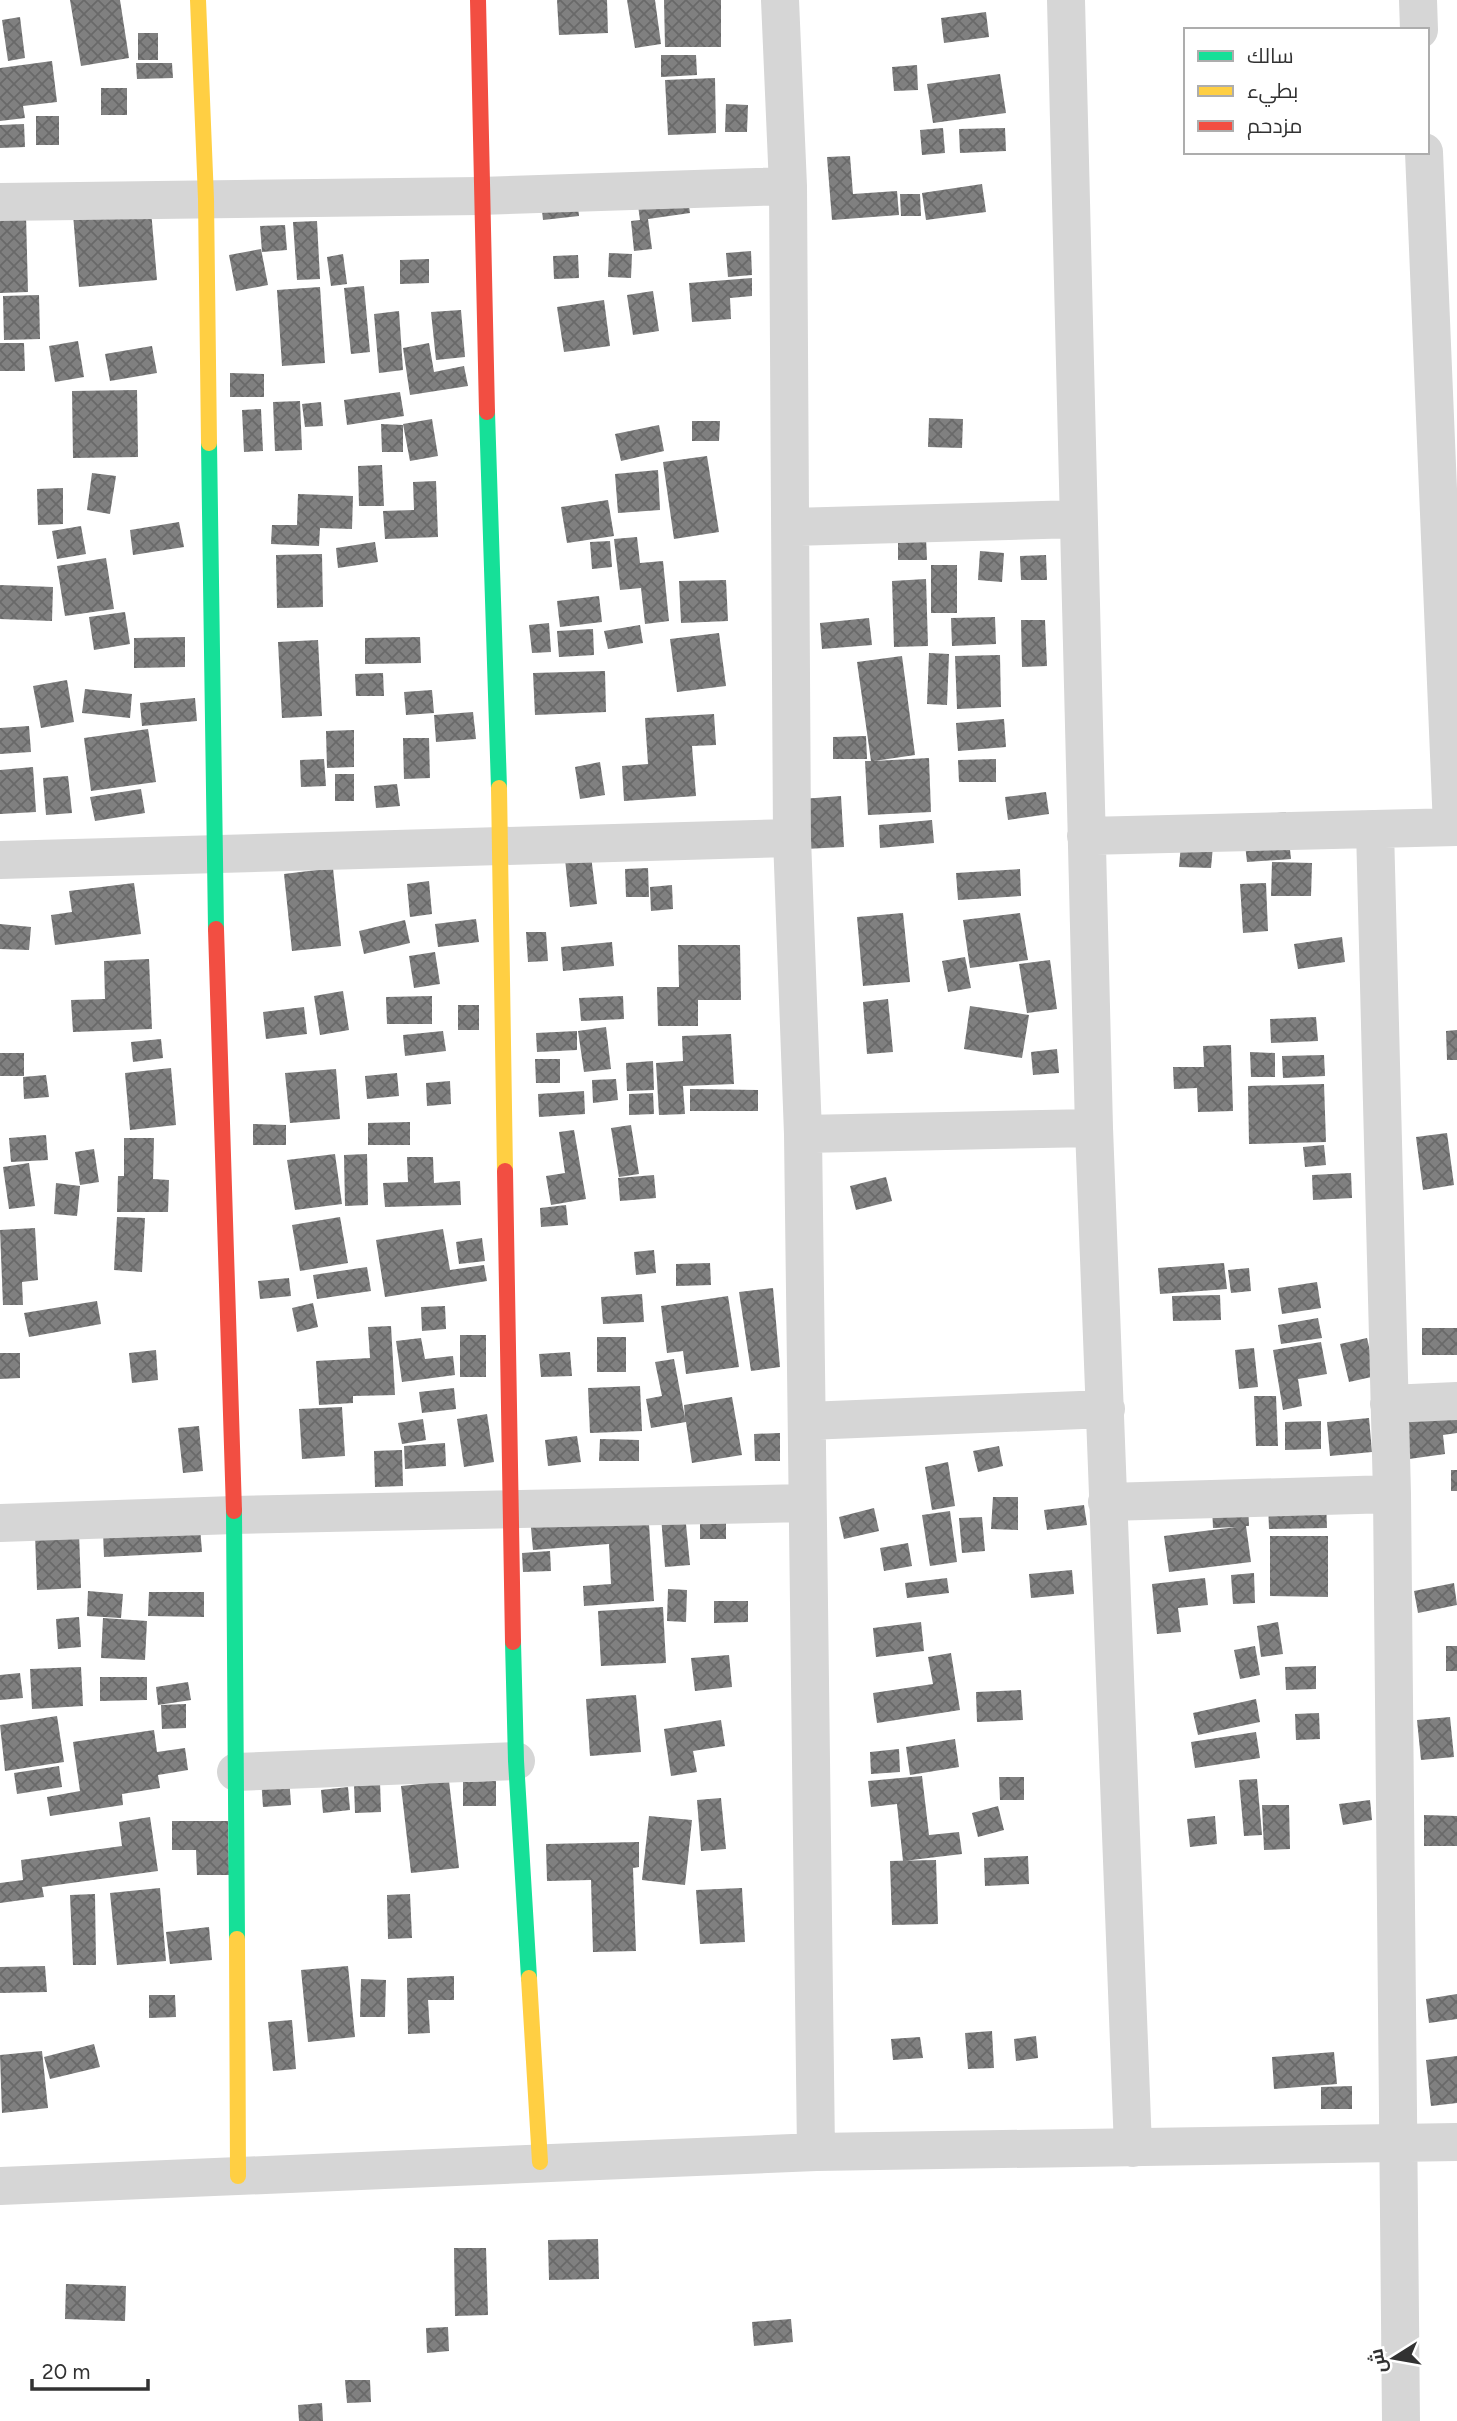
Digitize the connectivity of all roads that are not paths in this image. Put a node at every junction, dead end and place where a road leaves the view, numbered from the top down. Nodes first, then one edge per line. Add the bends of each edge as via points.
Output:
1 (198, 0) edge
2 (478, 0) edge
3 (780, 0) edge
4 (1066, 0) edge
5 (1418, 0) edge
6 (1419, 28) edge
7 (1424, 154) edge
8 (788, 186) junction
9 (480, 196) junction
10 (206, 199) junction
11 (0, 202) edge
12 (1079, 519) junction
13 (791, 527) junction
14 (1454, 827) edge
15 (1375, 829) junction
16 (1086, 836) junction
17 (792, 838) junction
18 (501, 846) junction
19 (214, 855) junction
20 (0, 860) edge
21 (1094, 1128) junction
22 (803, 1134) junction
23 (1457, 1401) edge
24 (1389, 1404) junction
25 (1106, 1409) junction
26 (807, 1421) junction
27 (1392, 1494) junction
28 (1107, 1502) junction
29 (806, 1503) junction
30 (509, 1509) junction
31 (234, 1515) junction
32 (0, 1523) edge
33 (516, 1761) junction
34 (236, 1772) junction
35 (1457, 2141) edge
36 (1399, 2143) junction
37 (1133, 2148) junction
38 (816, 2152) junction
39 (540, 2162) junction
40 (238, 2176) junction
41 (0, 2186) edge
42 (1401, 2421) edge

1 - 10 street
2 - 9 street
3 - 8 street
4 - 12 street
5 - 6 street
7 - 14 street
8 - 9 street
8 - 13 street
9 - 10 street
9 - 18 street
10 - 11 street
10 - 19 street
12 - 13 street
12 - 16 street
13 - 17 street
14 - 15 street
15 - 16 street
15 - 24 street
16 - 21 street
17 - 18 street
17 - 22 street
18 - 19 street
18 - 30 street
19 - 20 street
19 - 31 street
21 - 22 street
21 - 25 street
22 - 26 street
23 - 24 street
24 - 27 street
25 - 26 street
25 - 28 street
26 - 29 street
27 - 28 street
27 - 36 street
28 - 37 street
29 - 30 street
29 - 38 street
30 - 31 street
30 - 33 street
31 - 32 street
31 - 34 street
33 - 34 street
33 - 39 street
34 - 40 street
35 - 36 street
36 - 37 street
36 - 42 street
37 - 38 street
38 - 39 street
39 - 40 street
40 - 41 street

